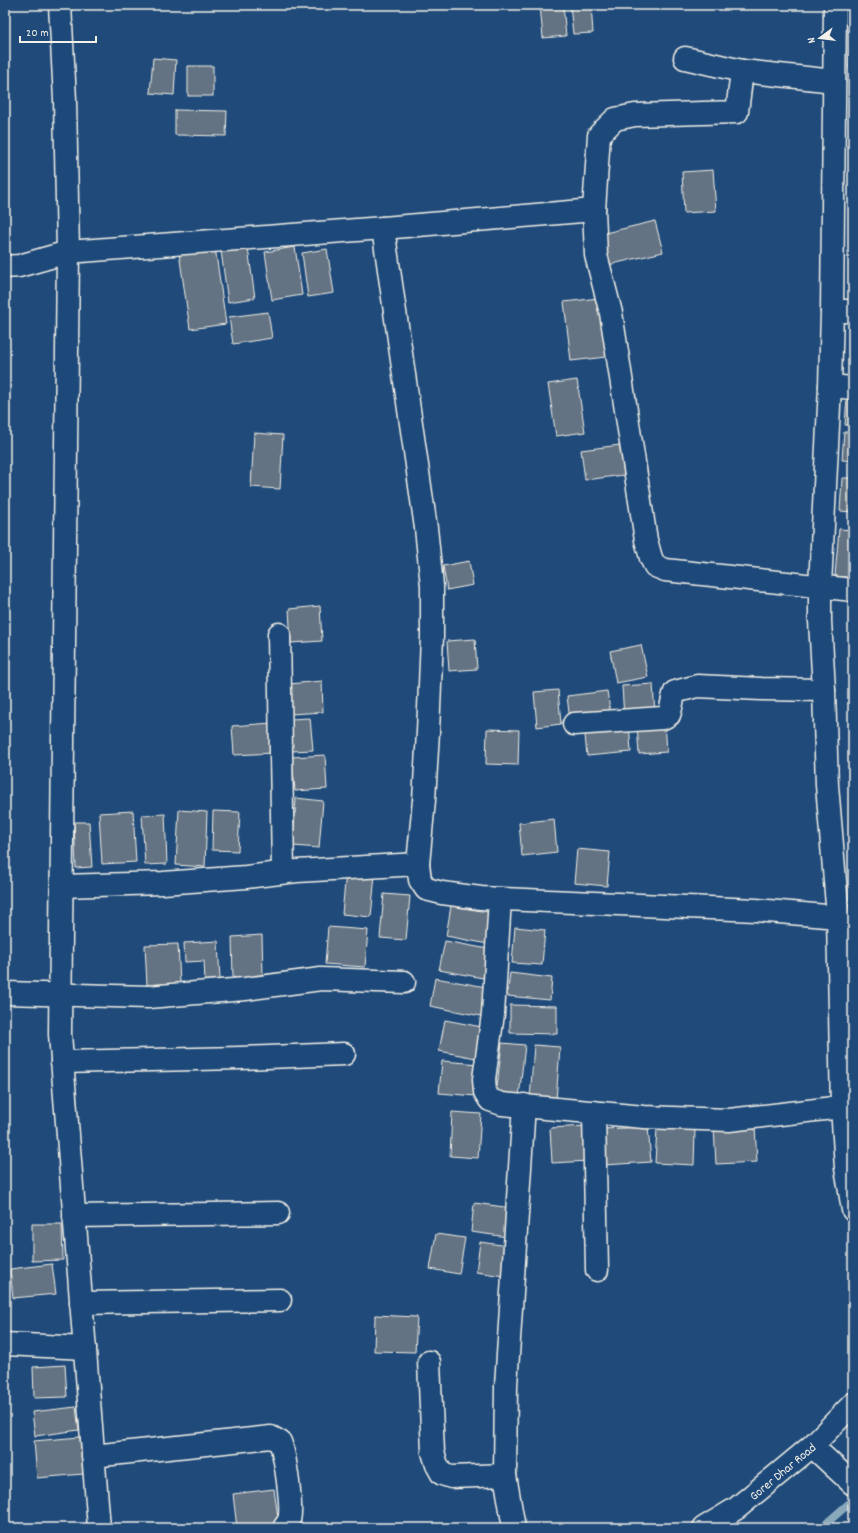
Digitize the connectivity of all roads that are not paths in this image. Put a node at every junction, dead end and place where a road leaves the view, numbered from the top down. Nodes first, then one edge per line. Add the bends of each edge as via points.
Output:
1 (60, 5) edge
2 (835, 5) edge
3 (684, 58) dead end
4 (742, 71) junction
5 (834, 81) junction
6 (594, 210) junction
7 (383, 228) junction
8 (68, 252) junction
9 (5, 267) edge
10 (843, 311) edge
11 (830, 386) junction
12 (853, 388) edge
13 (820, 586) junction
14 (853, 590) edge
15 (279, 634) dead end
16 (824, 690) junction
17 (574, 724) dead end
18 (418, 864) junction
19 (283, 872) junction
20 (62, 886) junction
21 (500, 899) junction
22 (842, 908) edge
23 (404, 982) dead end
24 (5, 993) edge
25 (60, 995) junction
26 (344, 1054) dead end
27 (62, 1062) junction
28 (524, 1105) junction
29 (842, 1107) junction
30 (594, 1112) junction
31 (853, 1210) edge
32 (278, 1213) dead end
33 (74, 1216) junction
34 (597, 1270) dead end
35 (280, 1300) dead end
36 (81, 1303) junction
37 (5, 1344) edge
38 (85, 1348) junction
39 (429, 1362) dead end
40 (853, 1404) edge
41 (812, 1446) junction
42 (93, 1456) junction
43 (505, 1475) junction
44 (848, 1479) edge
45 (99, 1528) edge
46 (284, 1528) edge
47 (514, 1528) edge
48 (704, 1528) edge

1 - 8 street
2 - 5 street
3 - 4 street
4 - 5 street
4 - 6 street via 737,112 635,115 615,119 607,126 599,135
5 - 10 street
6 - 7 street
6 - 13 street via 596,255 611,313 646,540 655,566 665,570
7 - 8 street
7 - 18 street via 432,586 428,732
8 - 9 street via 19,266
8 - 20 street
10 - 11 street
11 - 12 street
11 - 13 street
13 - 14 street
13 - 16 street
15 - 19 street
16 - 17 street via 697,686 675,692 669,715 663,718
16 - 22 street via 827,785
18 - 19 street
18 - 21 street via 420,880 426,889
19 - 20 street via 163,883
20 - 25 street
21 - 22 street via 756,910
21 - 28 street via 493,1014 484,1078 485,1092 490,1100 502,1104
22 - 29 street
23 - 25 street via 322,979 245,989 148,997
24 - 25 street
25 - 27 street
26 - 27 street
27 - 33 street
28 - 30 street
28 - 43 street via 506,1386
29 - 30 street via 729,1120 644,1117
29 - 31 street via 846,1168
30 - 34 street
32 - 33 street
33 - 36 street
35 - 36 street
36 - 38 street
37 - 38 street
38 - 42 street
39 - 43 street via 434,1452 442,1474 451,1477
40 - 41 street, Gorer Dhar Road
41 - 44 street
41 - 48 street, Gorer Dhar Road via 737,1508
42 - 45 street
42 - 46 street via 271,1437 280,1442 284,1452 290,1508 289,1521
43 - 47 street

